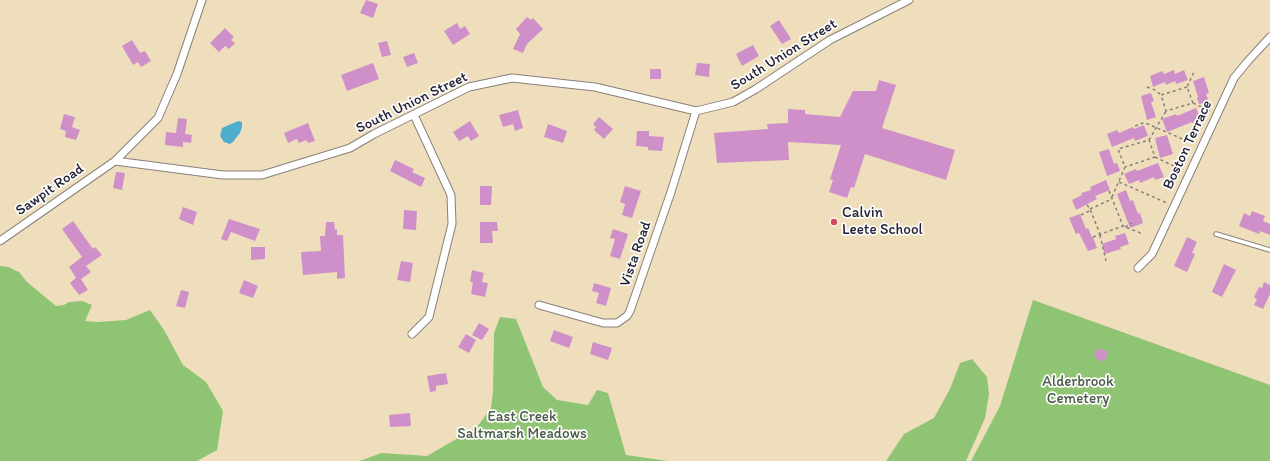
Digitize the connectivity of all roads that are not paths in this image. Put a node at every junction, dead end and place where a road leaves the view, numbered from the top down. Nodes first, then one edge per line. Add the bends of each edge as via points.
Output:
1 (202, 0) edge
2 (909, 0) edge
3 (1270, 37) edge
4 (696, 111) junction
5 (414, 115) junction
6 (115, 161) junction
7 (1216, 234) dead end
8 (0, 241) edge
9 (1270, 250) edge
10 (1138, 268) dead end
11 (539, 305) dead end
12 (412, 334) dead end

1 - 6 street, Sawpit Road via 177,74 158,118
2 - 4 street, South Union Street via 830,40 733,102
3 - 10 street, Boston Terrace via 1234,78 1152,254
4 - 5 street, South Union Street via 595,87 512,78 469,87
4 - 11 street, Vista Road via 671,192 627,316 617,323 603,323
5 - 6 street, South Union Street via 350,148 262,175 223,175
5 - 12 street via 451,195 452,224 429,317
6 - 8 street, Sawpit Road
7 - 9 lane

